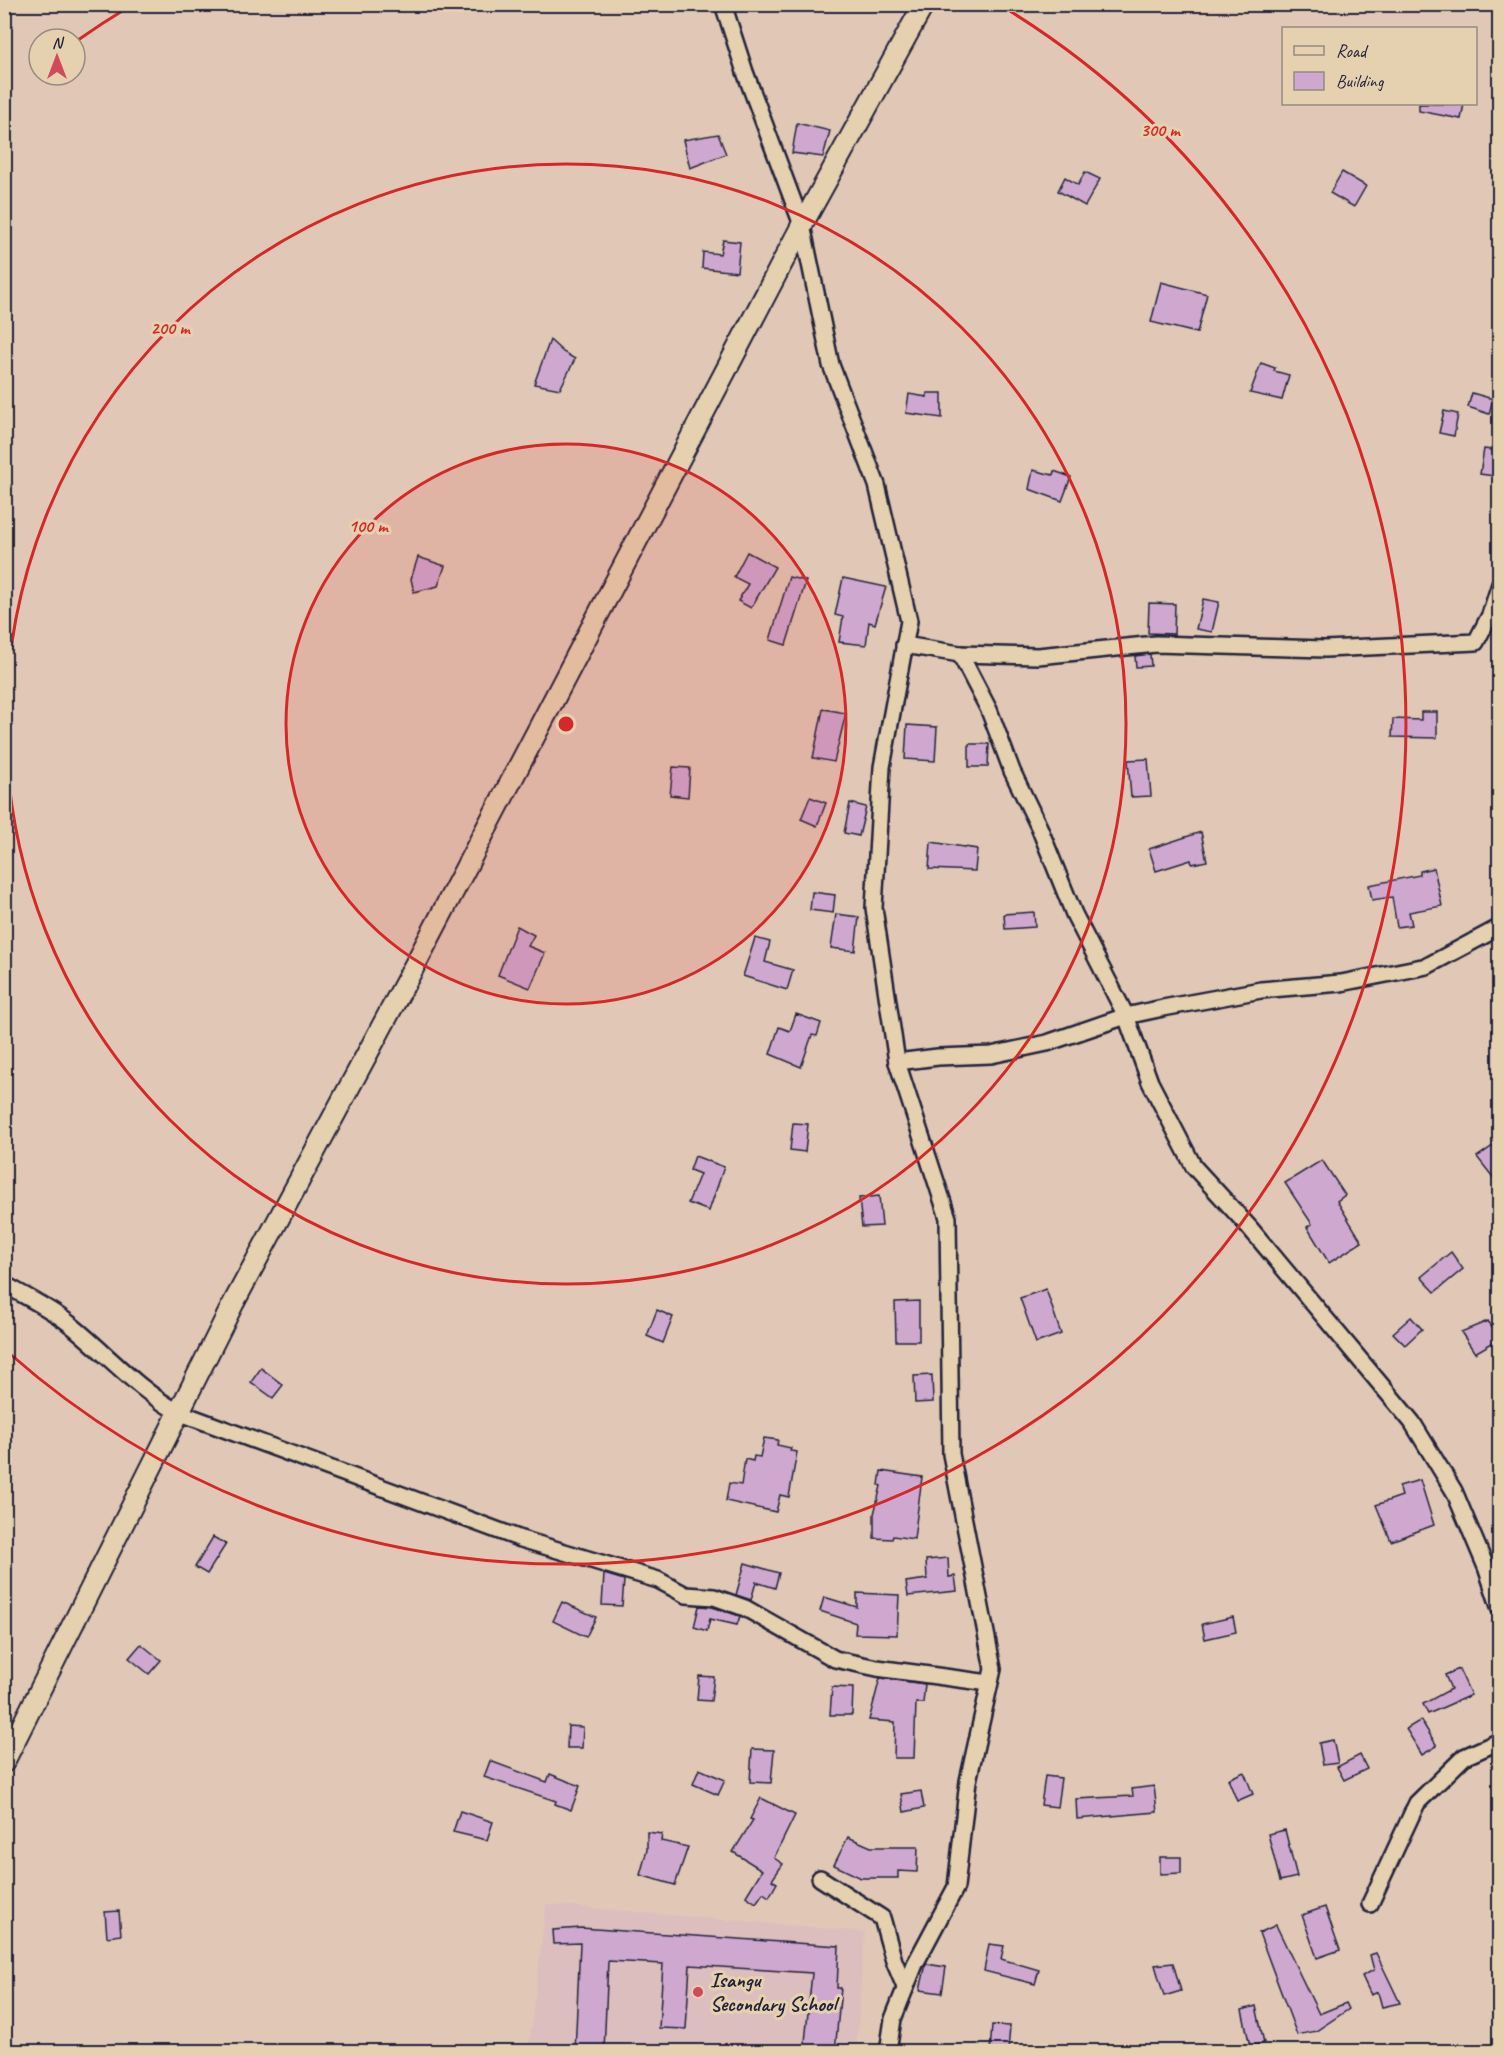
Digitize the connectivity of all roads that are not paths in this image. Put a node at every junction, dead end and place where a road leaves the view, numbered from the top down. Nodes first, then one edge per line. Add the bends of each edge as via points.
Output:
1 (723, 4) edge
2 (924, 4) edge
3 (802, 225) junction
4 (1500, 584) edge
5 (904, 645) junction
6 (960, 654) junction
7 (1500, 927) edge
8 (1126, 1016) junction
9 (897, 1062) junction
10 (4, 1284) edge
11 (178, 1412) junction
12 (1500, 1609) edge
13 (990, 1683) junction
14 (1500, 1741) edge
15 (4, 1761) edge
16 (820, 1878) dead end
17 (1370, 1904) dead end
18 (906, 1987) junction
19 (888, 2052) edge

1 - 3 street
2 - 3 street
3 - 5 street via 831,365 877,485 909,621
3 - 11 street
4 - 6 street via 1476,642 1325,649 1156,644 1038,656
5 - 6 street
5 - 9 street via 882,767 874,908
6 - 8 street via 990,710 1074,914
7 - 8 street via 1427,966 1341,983 1261,990
8 - 9 street via 1047,1043 991,1055
8 - 12 street via 1150,1082 1194,1167 1249,1227 1418,1432 1454,1491
9 - 13 street via 948,1218 951,1454 993,1669
10 - 11 street via 70,1323 133,1380
11 - 13 street via 521,1539 658,1580 686,1595 714,1597 745,1608 835,1659
11 - 15 street
13 - 18 street via 968,1780 956,1887
14 - 17 street via 1464,1757 1418,1803
16 - 18 street via 882,1918
18 - 19 street via 893,2019

